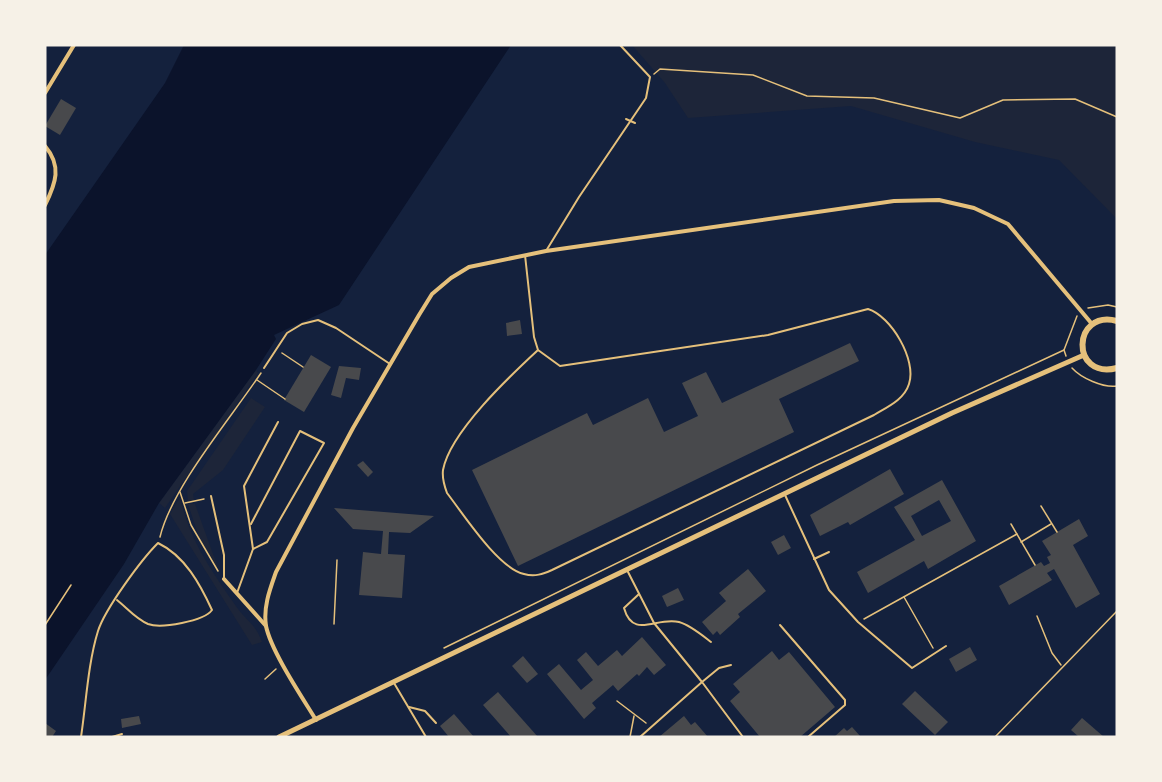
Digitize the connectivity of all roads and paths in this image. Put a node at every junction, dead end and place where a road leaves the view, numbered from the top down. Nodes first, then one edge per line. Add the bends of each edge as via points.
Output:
1 (74, 45) edge
2 (620, 45) edge
3 (650, 77) junction
4 (45, 93) edge
5 (1117, 117) edge
6 (626, 119) dead end
7 (630, 121) junction
8 (635, 123) dead end
9 (45, 146) edge
10 (45, 205) edge
11 (546, 251) junction
12 (525, 255) junction
13 (1117, 307) edge
14 (1082, 312) junction
15 (1117, 321) edge
16 (1092, 324) junction
17 (277, 350) junction
18 (538, 350) junction
19 (1064, 350) dead end
20 (1084, 355) junction
21 (390, 364) junction
22 (303, 367) dead end
23 (264, 368) joint
24 (1117, 368) edge
25 (257, 379) junction
26 (285, 399) dead end
27 (278, 422) dead end
28 (180, 491) junction
29 (785, 495) junction
30 (212, 497) joint
31 (184, 504) junction
32 (1041, 506) dead end
33 (251, 524) junction
34 (1011, 524) dead end
35 (1051, 524) junction
36 (1057, 532) dead end
37 (1017, 534) junction
38 (1021, 542) junction
39 (158, 543) junction
40 (253, 549) junction
41 (829, 552) dead end
42 (814, 559) junction
43 (337, 560) dead end
44 (1035, 566) dead end
45 (627, 570) junction
46 (224, 579) junction
47 (71, 585) dead end
48 (639, 594) junction
49 (237, 595) junction
50 (904, 597) junction
51 (117, 600) junction
52 (1117, 611) edge
53 (1037, 616) dead end
54 (858, 622) junction
55 (654, 623) junction
56 (334, 624) dead end
57 (780, 624) dead end
58 (45, 625) edge
59 (267, 627) junction
60 (711, 642) dead end
61 (946, 646) dead end
62 (436, 652) dead end
63 (936, 652) junction
64 (730, 665) dead end
65 (1062, 665) junction
66 (274, 671) dead end
67 (265, 679) dead end
68 (702, 682) junction
69 (394, 683) junction
70 (617, 701) dead end
71 (407, 706) junction
72 (634, 715) junction
73 (316, 721) junction
74 (436, 723) dead end
75 (651, 726) junction
76 (122, 734) dead end
77 (81, 737) edge
78 (112, 737) edge
79 (279, 737) edge
80 (426, 737) edge
81 (630, 737) edge
82 (640, 737) edge
83 (743, 737) edge
84 (808, 737) edge
85 (994, 737) edge

1 - 4 street
2 - 3 lane
3 - 5 path via 660,69 753,75 807,96 874,98 960,118 1004,100 1075,99
3 - 7 lane via 646,98
6 - 7 lane
7 - 8 lane
7 - 11 lane
9 - 10 street via 57,170 56,183
11 - 12 street
11 - 14 street via 894,201 939,200 974,208 1008,224
12 - 18 lane
12 - 21 street via 470,267 451,278 432,294
13 - 14 path via 1091,305
14 - 16 street
15 - 16 main road
16 - 20 main road via 1083,336
17 - 21 lane via 287,333 318,320
17 - 22 path
17 - 23 lane
18 - 18 lane via 560,366 579,364 768,335 868,309 885,319 911,373 904,394 874,415 552,570 532,576 512,569 499,558 447,493 443,480 451,452 470,423 497,387
19 - 62 path
20 - 24 main road via 1102,370
20 - 29 street via 952,413
21 - 59 street via 276,572 268,594
23 - 25 path
25 - 26 path
25 - 28 path
27 - 33 lane via 244,486
28 - 31 path
28 - 39 path via 165,518
29 - 42 lane
29 - 45 street
30 - 31 path
30 - 46 lane via 224,555
31 - 46 path via 194,533
32 - 35 path
33 - 40 lane
33 - 40 lane via 300,431 324,443 267,542
34 - 37 path
35 - 36 path
35 - 38 path
37 - 38 path
37 - 50 path
38 - 44 path
39 - 51 lane
39 - 51 lane via 171,549 185,564 212,610 199,620 152,625
40 - 49 lane
41 - 42 lane
42 - 54 lane via 829,590
43 - 56 path
45 - 48 lane
45 - 69 street
46 - 49 street
47 - 58 path
48 - 55 lane
48 - 55 lane via 626,604 624,612 637,626
49 - 59 street
50 - 54 path
50 - 63 path
51 - 77 lane via 98,630
52 - 65 path
53 - 65 path
54 - 63 lane via 912,668
55 - 60 lane via 681,622
55 - 68 lane
57 - 84 lane via 845,700 845,705
59 - 73 street
61 - 63 lane
64 - 68 lane via 719,668
65 - 85 path
66 - 67 path
68 - 75 lane
68 - 83 lane
69 - 71 lane
69 - 73 street
70 - 72 path
71 - 74 lane via 425,711
71 - 80 lane
72 - 75 path
72 - 81 path
73 - 79 street
75 - 82 lane
76 - 78 lane

